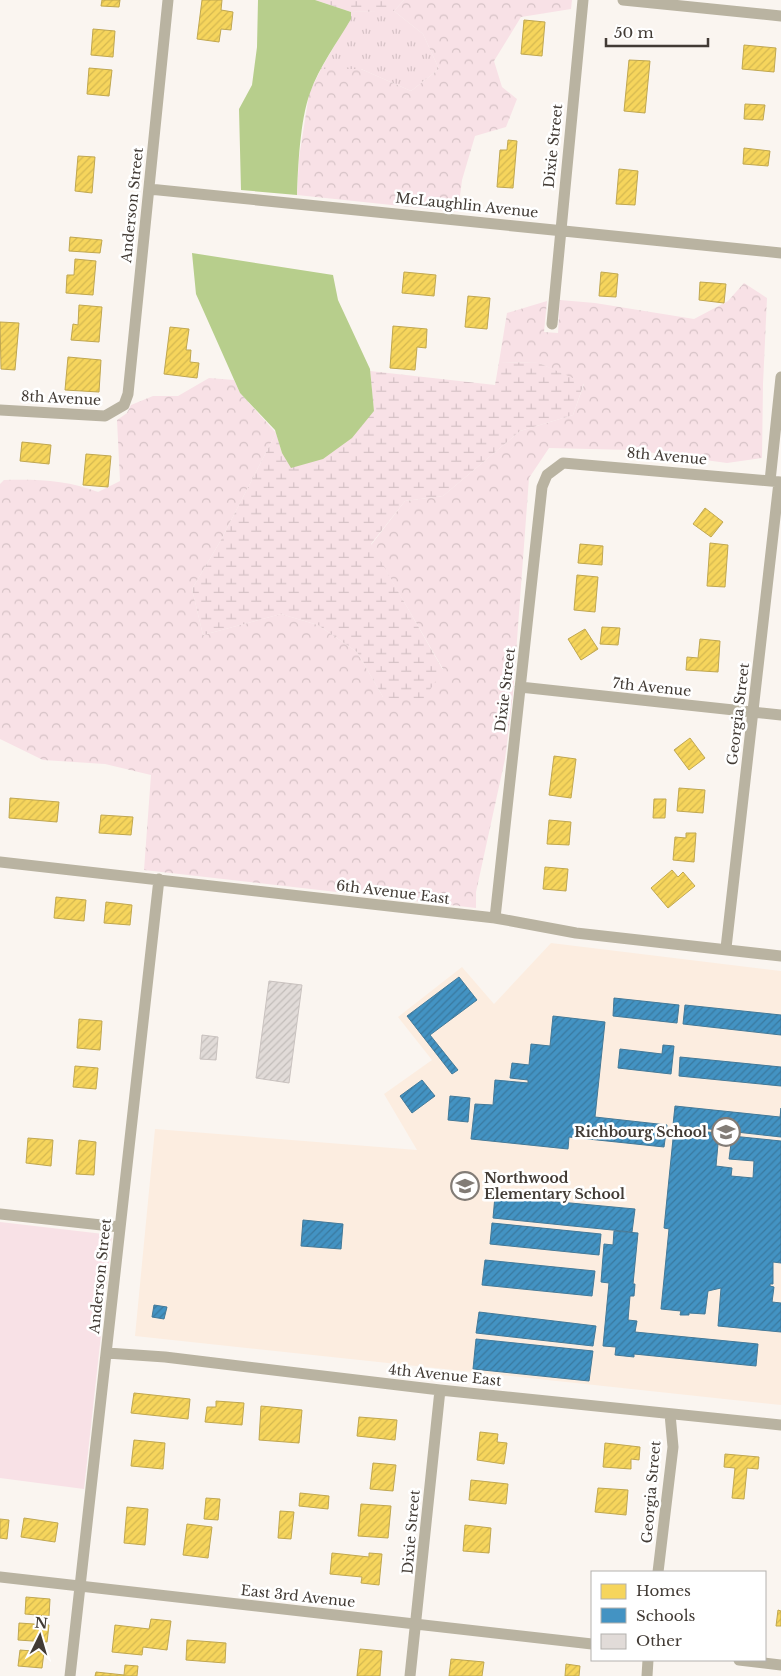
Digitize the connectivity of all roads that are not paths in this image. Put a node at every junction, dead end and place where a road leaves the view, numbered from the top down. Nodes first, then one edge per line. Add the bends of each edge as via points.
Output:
1 (168, 0) edge
2 (584, 0) edge
3 (623, 0) edge
4 (781, 16) edge
5 (149, 189) junction
6 (560, 230) junction
7 (781, 253) edge
8 (552, 324) dead end
9 (781, 377) edge
10 (118, 409) joint
11 (0, 410) edge
12 (553, 469) joint
13 (777, 482) edge
14 (520, 687) junction
15 (753, 712) junction
16 (781, 715) edge
17 (0, 862) edge
18 (159, 879) junction
19 (495, 918) junction
20 (726, 948) junction
21 (781, 956) edge
22 (0, 1214) edge
23 (120, 1227) junction
24 (106, 1353) junction
25 (440, 1390) junction
26 (670, 1414) junction
27 (781, 1425) edge
28 (658, 1571) edge
29 (0, 1577) edge
30 (80, 1586) junction
31 (417, 1625) junction
32 (591, 1644) edge
33 (648, 1661) edge
34 (747, 1661) edge
35 (781, 1665) edge
36 (70, 1676) edge
37 (410, 1676) edge
38 (647, 1676) edge

1 - 5 street, Anderson Street
2 - 6 street, Dixie Street
3 - 4 street
5 - 6 street, McLaughlin Avenue
5 - 10 street, Anderson Street via 128,394 124,405
6 - 7 street, McLaughlin Avenue
6 - 8 street, Dixie Street
9 - 13 street, Georgia Street
10 - 11 street, 8th Avenue via 105,416
12 - 13 street, 8th Avenue via 563,463 587,464
12 - 14 street, Dixie Street via 546,475 542,487
13 - 15 street, Georgia Street
14 - 15 street, 7th Avenue
14 - 19 street, Dixie Street
15 - 16 street, 7th Avenue
15 - 20 street, Georgia Street
17 - 18 street, 6th Avenue East
18 - 19 street, 6th Avenue East
18 - 23 street, Anderson Street
19 - 20 street, 6th Avenue East via 576,933
20 - 21 street, 6th Avenue East
22 - 23 street
23 - 24 street, Anderson Street
24 - 25 street, 4th Avenue East
24 - 30 street, Anderson Street
25 - 26 street, 4th Avenue East
25 - 31 street, Dixie Street
26 - 27 street, 4th Avenue East
26 - 28 street, Georgia Street via 673,1447
29 - 30 street, East 3rd Avenue
30 - 31 street, East 3rd Avenue
30 - 36 street, Anderson Street
31 - 32 street, East 3rd Avenue
31 - 37 street, Dixie Street
33 - 38 street
34 - 35 street

